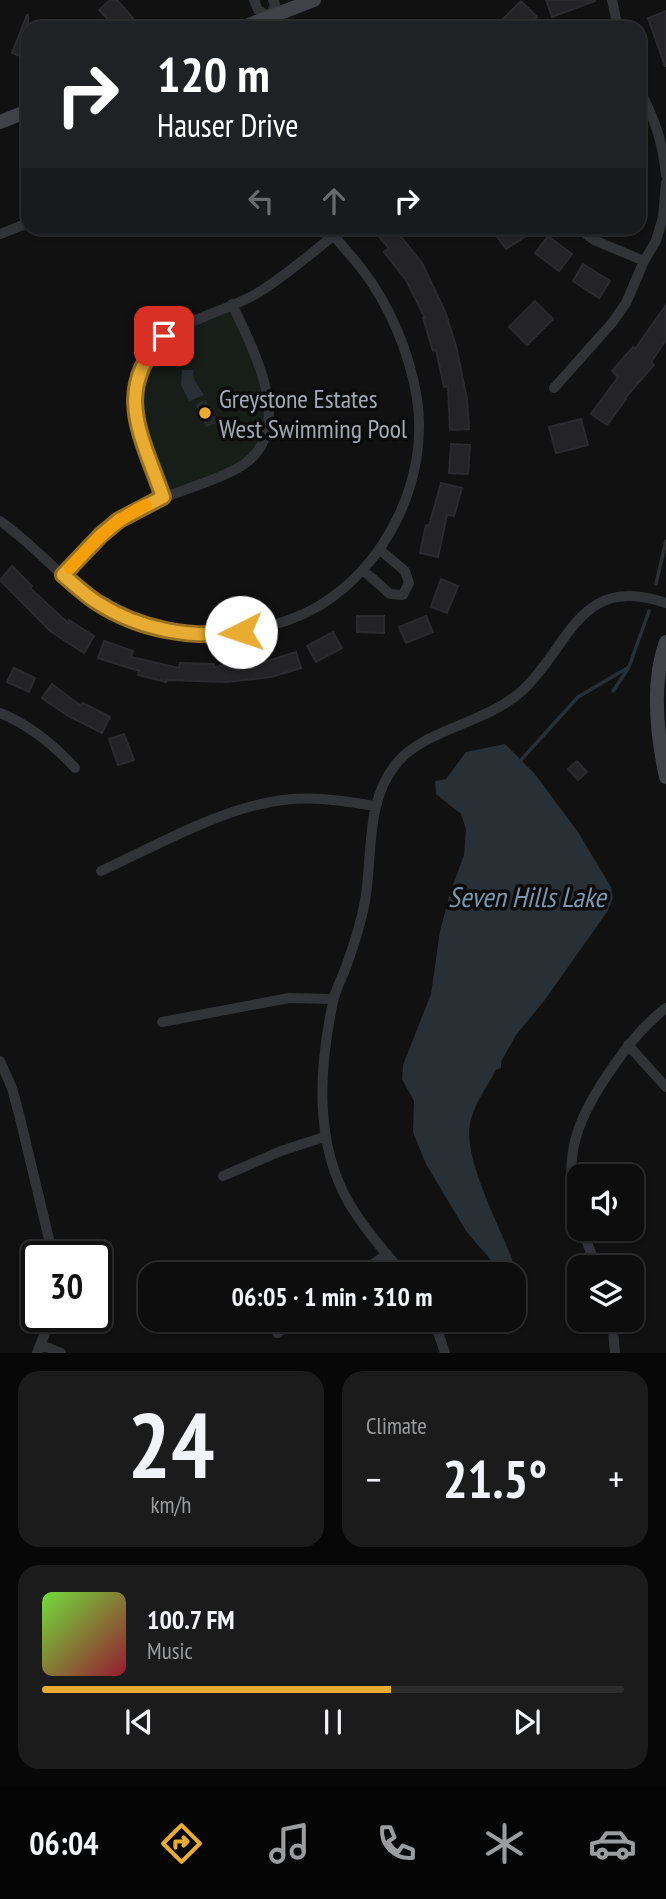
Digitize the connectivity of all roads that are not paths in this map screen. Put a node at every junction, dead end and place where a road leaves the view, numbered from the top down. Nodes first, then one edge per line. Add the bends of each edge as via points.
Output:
1 (254, 0) edge
2 (273, 0) edge
3 (314, 0) edge
4 (612, 0) edge
5 (270, 17) junction
6 (259, 21) edge
7 (616, 21) edge
8 (646, 102) edge
9 (21, 114) edge
10 (0, 122) edge
11 (666, 175) edge
12 (666, 183) edge
13 (21, 226) edge
14 (0, 234) edge
15 (327, 235) edge
16 (333, 235) edge
17 (587, 235) edge
18 (644, 261) junction
19 (232, 304) junction
20 (554, 388) dead end
21 (163, 497) junction
22 (0, 522) edge
23 (380, 550) junction
24 (363, 570) junction
25 (63, 575) junction
26 (666, 603) edge
27 (666, 642) edge
28 (0, 713) edge
29 (75, 768) dead end
30 (666, 777) edge
31 (375, 806) junction
32 (101, 871) dead end
33 (333, 999) junction
34 (666, 1008) edge
35 (162, 1022) dead end
36 (628, 1045) junction
37 (0, 1061) edge
38 (666, 1087) edge
39 (324, 1137) junction
40 (572, 1164) edge
41 (223, 1177) dead end
42 (49, 1241) edge
43 (387, 1254) junction
44 (376, 1262) edge
45 (394, 1262) edge
46 (46, 1332) edge
47 (438, 1332) edge
48 (613, 1332) edge
49 (39, 1349) edge
50 (61, 1353) edge
51 (445, 1353) edge
52 (615, 1353) edge

1 - 5 street via 258,10
2 - 5 street
3 - 5 main road
4 - 7 street
5 - 6 main road
8 - 11 street via 663,143
9 - 10 main road
12 - 18 street via 663,217
13 - 14 street
15 - 19 street via 283,277
16 - 23 street via 361,268 391,317 417,399 414,468 401,512
17 - 18 street
18 - 20 street via 612,323
19 - 21 street via 164,336 136,381 137,425
19 - 21 street via 268,392 267,430 255,452 239,467
21 - 25 street via 119,520
22 - 25 street
23 - 24 street
23 - 24 street via 405,571 410,583 403,595 390,594
24 - 25 street via 337,594 298,617 222,635 163,630 123,616
26 - 31 street via 618,597 589,609 533,679 504,705 416,746 396,763
27 - 30 main road via 658,703
28 - 29 street via 51,744
31 - 32 street via 321,799 254,805
31 - 33 street via 362,914
33 - 35 street via 289,998
33 - 39 street via 325,1054
34 - 36 street
36 - 38 street
36 - 40 street via 585,1110
37 - 42 street via 12,1088
39 - 41 street via 281,1150
39 - 43 street via 348,1202
43 - 44 street
43 - 45 street
46 - 49 street
47 - 51 street
48 - 52 street
49 - 50 street

